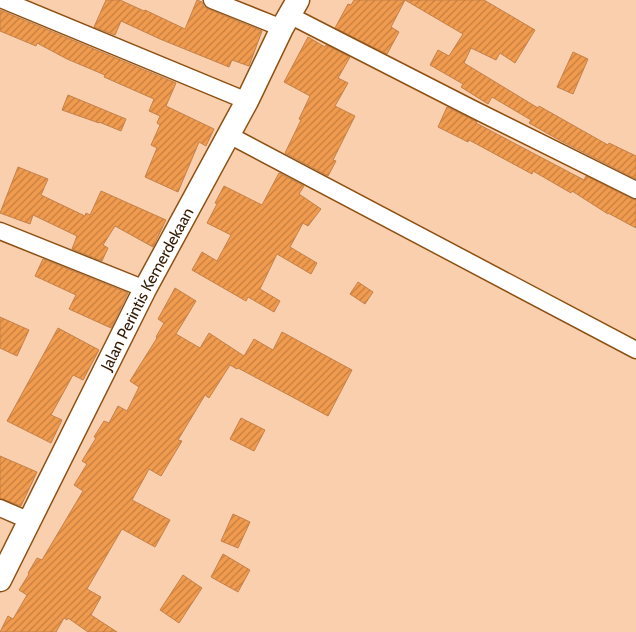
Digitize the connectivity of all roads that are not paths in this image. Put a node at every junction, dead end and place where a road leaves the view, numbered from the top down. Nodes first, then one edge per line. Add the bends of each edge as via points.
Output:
1 (3, 0) edge
2 (212, 0) edge
3 (290, 14) edge
4 (247, 101) junction
5 (229, 134) junction
6 (636, 190) edge
7 (0, 231) edge
8 (145, 289) junction
9 (636, 350) edge
10 (0, 508) edge
11 (30, 521) junction
12 (0, 580) edge

1 - 4 street
2 - 3 street
3 - 4 street, Jalan Perintis Kemerdekaan
3 - 6 street
4 - 5 street, Jalan Perintis Kemerdekaan
5 - 8 street, Jalan Perintis Kemerdekaan
5 - 9 street
7 - 8 street
8 - 11 street, Jalan Perintis Kemerdekaan
10 - 11 street
11 - 12 street, Jalan Perintis Kemerdekaan

